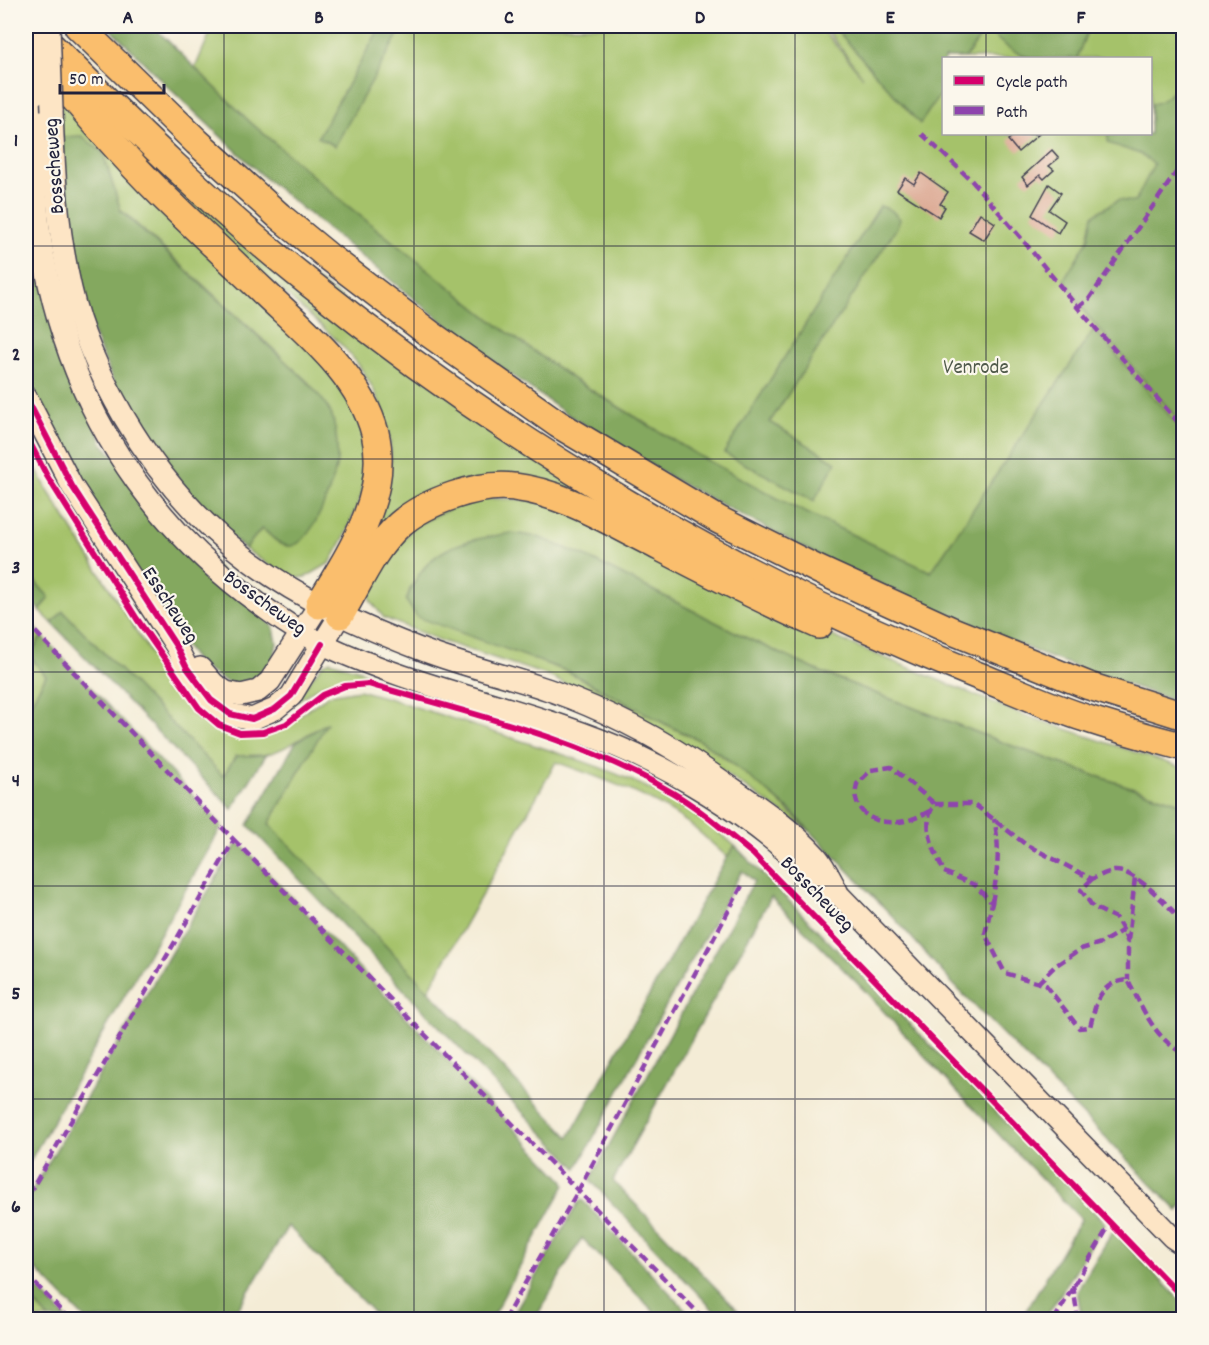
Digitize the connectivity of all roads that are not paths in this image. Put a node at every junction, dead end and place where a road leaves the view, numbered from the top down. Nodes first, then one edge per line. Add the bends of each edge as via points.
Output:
1 (33, 26) edge
2 (49, 26) edge
3 (78, 26) edge
4 (90, 26) edge
5 (26, 37) edge
6 (117, 66) junction
7 (26, 397) edge
8 (329, 610) junction
9 (302, 632) junction
10 (322, 644) junction
11 (176, 646) junction
12 (927, 655) junction
13 (1184, 716) edge
14 (1184, 747) edge
15 (841, 897) junction
16 (1180, 1245) edge

1 - 9 main road, Bosscheweg, bridge via 40,239 51,297 88,401 106,437 146,496 188,544 267,610
1 - 12 highway via 174,166 256,239 411,362 546,454 689,538 811,603
2 - 8 main road, Bosscheweg, bridge via 55,187 61,233 71,291 108,389 143,449 202,520 243,557 284,586
3 - 6 highway
4 - 6 highway
5 - 8 highway via 94,123 161,194 312,339 361,398 375,434 374,500
6 - 13 highway via 279,216 329,257 558,424 719,520 819,570 950,630 1089,686
7 - 11 main road, Esscheweg via 72,486
8 - 9 main road, Esscheweg
8 - 10 main road, Esscheweg
8 - 12 highway via 399,524 431,503 471,490 511,486 550,494 584,508 774,605 865,645
8 - 15 main road, Bosscheweg via 430,653 553,691 663,743 789,829 818,858
9 - 10 main road, Bosscheweg
9 - 11 main road, Esscheweg via 270,681 258,691 240,694 226,692 214,684
10 - 11 main road, Esscheweg via 291,696 275,709 252,719 230,714 211,700
10 - 15 main road, Bosscheweg via 417,681 598,738 639,756 724,805 776,842 814,879
12 - 14 highway via 1082,717
15 - 16 main road, Bosscheweg

